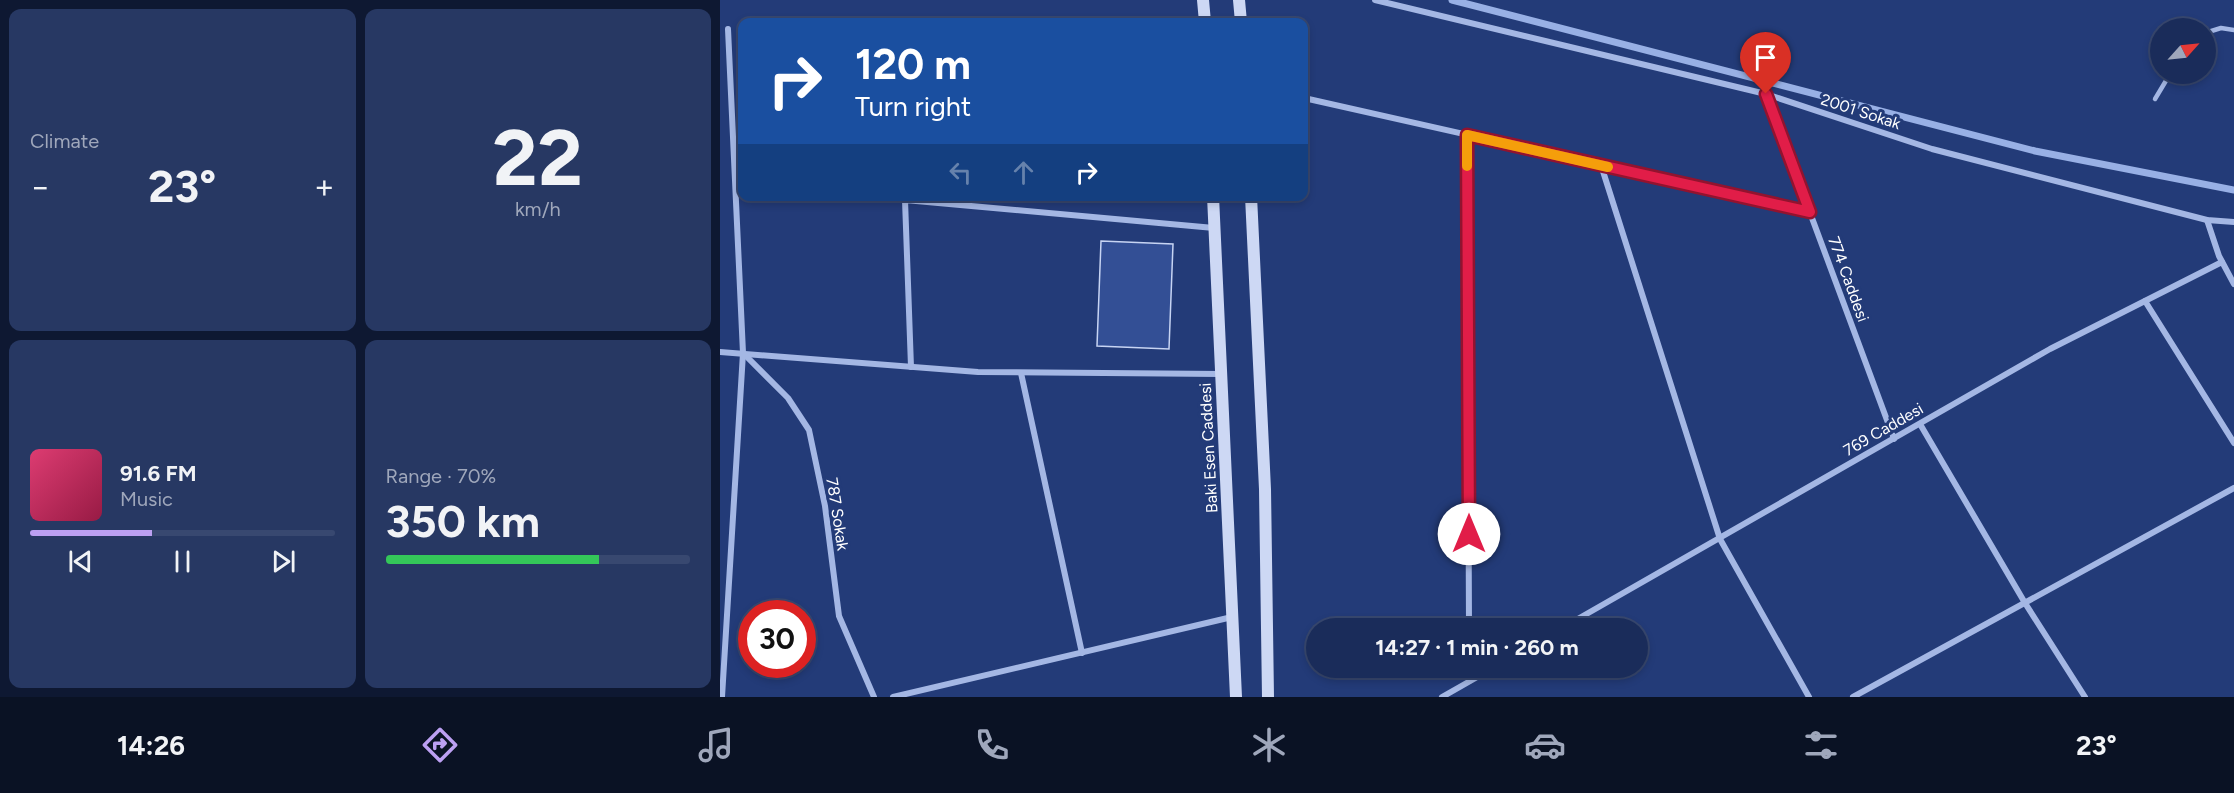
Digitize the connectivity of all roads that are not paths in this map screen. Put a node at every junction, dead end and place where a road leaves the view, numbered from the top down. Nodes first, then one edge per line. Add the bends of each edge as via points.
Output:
1 (1203, 0) edge
2 (1239, 0) edge
3 (1375, 0) edge
4 (1205, 18) edge
5 (1240, 18) edge
6 (728, 29) dead end
7 (2216, 30) edge
8 (2234, 30) edge
9 (2164, 84) edge
10 (1766, 94) junction
11 (1308, 99) edge
12 (2155, 99) dead end
13 (1467, 135) junction
14 (1600, 165) junction
15 (905, 201) edge
16 (916, 201) edge
17 (1213, 201) edge
18 (1251, 201) edge
19 (1810, 212) junction
20 (2207, 220) junction
21 (2234, 222) edge
22 (1215, 228) junction
23 (2222, 262) junction
24 (2234, 284) edge
25 (2145, 301) junction
26 (720, 352) edge
27 (743, 353) junction
28 (911, 367) junction
29 (1021, 373) junction
30 (1221, 374) junction
31 (1920, 424) junction
32 (1894, 439) junction
33 (2234, 443) edge
34 (2234, 488) edge
35 (1720, 539) junction
36 (2025, 603) junction
37 (1232, 617) junction
38 (1469, 618) edge
39 (1580, 618) edge
40 (1083, 653) junction
41 (1475, 678) edge
42 (1469, 681) joint
43 (722, 697) edge
44 (874, 697) edge
45 (893, 697) edge
46 (1236, 697) edge
47 (1268, 697) edge
48 (1442, 697) edge
49 (1809, 697) edge
50 (1853, 697) edge
51 (2085, 697) edge

1 - 4 street
2 - 5 street
3 - 10 street, 2001 Sokak
6 - 27 street
7 - 8 lane
9 - 12 lane
10 - 19 street, 774 Caddesi
10 - 20 street, 2001 Sokak via 1932,149
11 - 13 street
13 - 14 street
13 - 38 street
14 - 19 street
14 - 35 street
15 - 28 street
16 - 22 street
17 - 22 street, Baki Esen Caddesi
18 - 47 street via 1265,489
19 - 32 street, 774 Caddesi
20 - 21 street, 2001 Sokak
20 - 23 street
22 - 30 street, Baki Esen Caddesi
23 - 24 street
23 - 25 street, 769 Caddesi
25 - 31 street, 769 Caddesi via 2050,349
25 - 33 street
26 - 27 street
27 - 28 street
27 - 43 street
27 - 44 street, 787 Sokak via 788,398 808,430 825,506 839,616
28 - 29 street
29 - 30 street
29 - 40 street
30 - 37 street, Baki Esen Caddesi
31 - 32 street, 769 Caddesi
31 - 36 street
32 - 35 street, 769 Caddesi
34 - 36 street
35 - 39 street, 769 Caddesi
35 - 49 street
36 - 50 street
36 - 51 street
37 - 40 street
37 - 46 street, Baki Esen Caddesi
40 - 45 street
41 - 42 street
42 - 48 street

